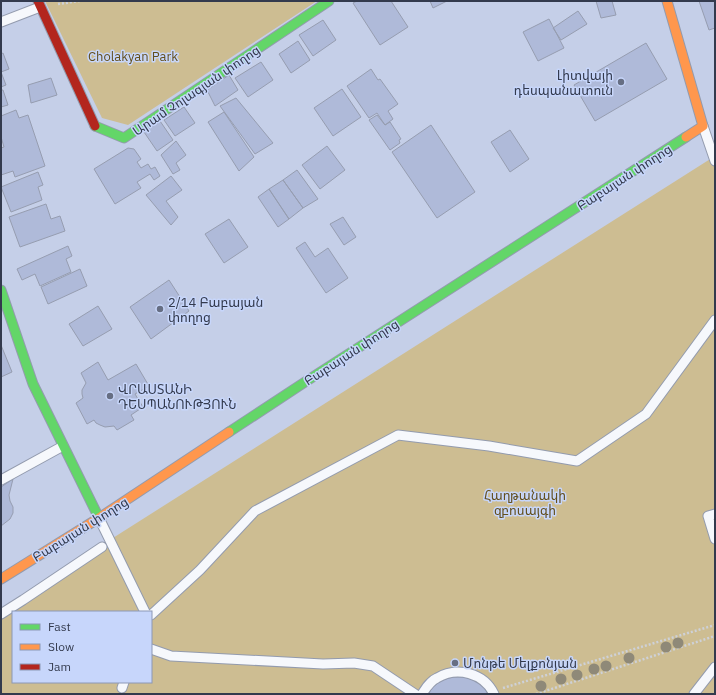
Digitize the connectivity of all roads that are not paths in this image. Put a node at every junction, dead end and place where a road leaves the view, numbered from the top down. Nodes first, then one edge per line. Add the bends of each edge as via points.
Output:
1 (329, 1) edge
2 (667, 1) edge
3 (39, 4) edge
4 (1, 22) edge
5 (703, 126) junction
6 (715, 161) edge
7 (1, 290) edge
8 (715, 320) edge
9 (63, 446) junction
10 (1, 480) edge
11 (715, 514) edge
12 (99, 518) junction
13 (715, 539) edge
14 (102, 548) dead end
15 (1, 579) edge
16 (145, 611) edge
17 (1, 614) edge
18 (152, 614) edge
19 (152, 649) edge
20 (715, 667) edge
21 (494, 693) edge
22 (415, 694) edge
23 (422, 694) edge
24 (694, 694) edge

1 - 3 street, Արամ Չոլագյան փողոց via 124,138 94,126
2 - 5 street
3 - 4 lane
5 - 6 lane
5 - 12 street, Բաբայան փողոց
7 - 9 street via 33,384
8 - 18 lane via 646,414 576,461 490,446 398,435 255,511 200,570
9 - 10 lane
9 - 12 street
11 - 13 lane via 708,516
12 - 15 street, Բաբայան փողոց
12 - 16 lane
14 - 17 lane
19 - 22 lane via 171,656 323,664 354,663 374,666
20 - 24 lane
21 - 23 lane via 485,681 461,672 448,673 436,678

